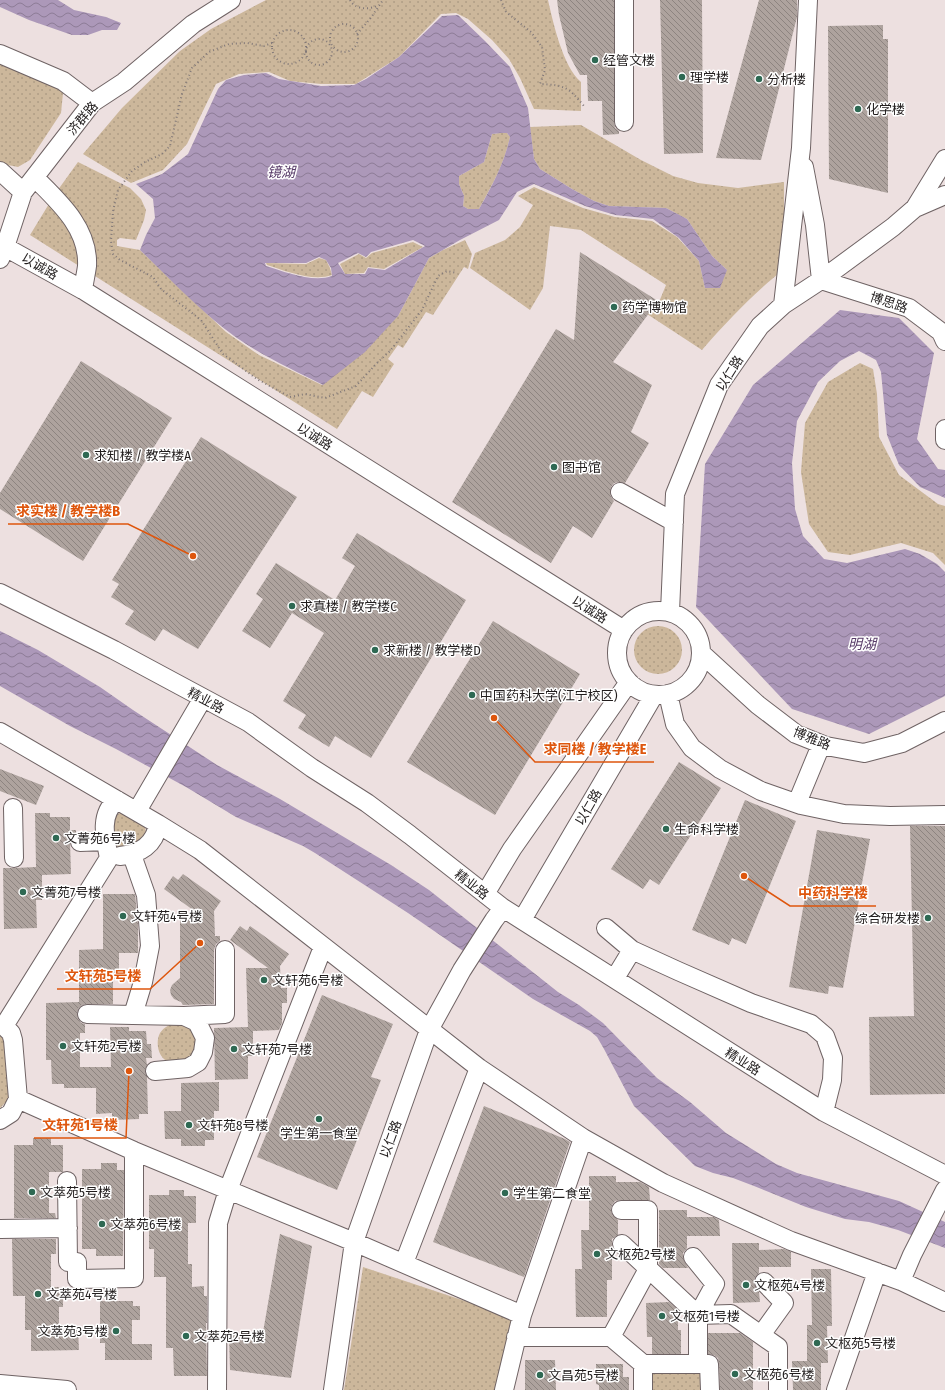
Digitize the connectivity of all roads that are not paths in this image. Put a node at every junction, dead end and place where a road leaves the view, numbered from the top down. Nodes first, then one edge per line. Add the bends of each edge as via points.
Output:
1 (231, 0) edge
2 (624, 0) edge
3 (808, 0) edge
4 (0, 54) edge
5 (92, 103) junction
6 (624, 122) dead end
7 (801, 148) junction
8 (945, 159) edge
9 (0, 172) edge
10 (34, 178) junction
11 (23, 192) junction
12 (945, 195) edge
13 (915, 208) junction
14 (3, 253) edge
15 (821, 280) junction
16 (83, 290) junction
17 (783, 305) junction
18 (945, 341) edge
19 (945, 429) edge
20 (945, 440) edge
21 (620, 492) dead end
22 (674, 522) junction
23 (0, 593) edge
24 (670, 612) junction
25 (624, 630) junction
26 (701, 653) junction
27 (628, 682) junction
28 (661, 694) junction
29 (204, 698) junction
30 (945, 721) edge
31 (0, 732) edge
32 (821, 744) junction
33 (117, 800) junction
34 (796, 803) junction
35 (13, 808) dead end
36 (137, 811) junction
37 (945, 815) edge
38 (158, 824) junction
39 (80, 842) dead end
40 (107, 850) junction
41 (132, 855) junction
42 (13, 858) edge
43 (485, 894) junction
44 (498, 914) junction
45 (522, 920) junction
46 (606, 928) dead end
47 (324, 947) junction
48 (225, 950) dead end
49 (632, 950) junction
50 (615, 978) junction
51 (87, 1014) dead end
52 (133, 1015) junction
53 (184, 1016) junction
54 (2, 1026) edge
55 (429, 1030) junction
56 (479, 1068) junction
57 (155, 1071) dead end
58 (18, 1099) junction
59 (824, 1112) junction
60 (0, 1120) edge
61 (583, 1138) junction
62 (134, 1151) junction
63 (945, 1176) edge
64 (68, 1181) dead end
65 (228, 1190) junction
66 (945, 1190) edge
67 (621, 1210) dead end
68 (68, 1228) junction
69 (0, 1229) edge
70 (354, 1242) junction
71 (622, 1244) dead end
72 (693, 1257) dead end
73 (404, 1263) junction
74 (648, 1269) junction
75 (877, 1272) junction
76 (901, 1281) junction
77 (764, 1282) dead end
78 (945, 1302) edge
79 (522, 1315) junction
80 (698, 1315) junction
81 (761, 1335) junction
82 (516, 1337) junction
83 (611, 1337) junction
84 (642, 1364) junction
85 (698, 1364) junction
86 (0, 1384) edge
87 (67, 1390) edge
88 (218, 1390) edge
89 (333, 1390) edge
90 (504, 1390) edge
91 (643, 1390) edge
92 (710, 1390) edge
93 (778, 1390) edge
94 (836, 1390) edge

1 - 5 street, 济群路 via 193,24 124,82
2 - 6 street
3 - 7 street
4 - 5 street via 63,81
5 - 10 street, 济群路
7 - 15 street via 815,225
7 - 17 street
8 - 13 street, 以仁路
9 - 11 street
10 - 11 street, 济群路
10 - 16 street via 73,219 81,236 87,265
11 - 14 street, 济群路
12 - 13 street, 以仁路
13 - 15 street, 以仁路
14 - 16 street, 以诚路
15 - 17 street, 以仁路
15 - 18 street, 博思路 via 910,308 941,332
16 - 25 street, 以诚路
17 - 22 street, 以仁路 via 760,326 719,385 676,494
19 - 20 street
21 - 22 street
22 - 24 street, 以仁路
23 - 29 street, 精业路
24 - 25 street via 656,610 644,613 632,620
24 - 26 street via 692,627 699,640
25 - 27 street via 618,643 617,657
26 - 28 street via 698,667 691,679 681,688
26 - 32 street, 博雅路 via 764,710 796,734
27 - 28 street via 640,690
27 - 43 street via 512,849
28 - 34 street via 675,724 692,748 720,769 761,791
28 - 45 street, 以仁路
29 - 36 street
29 - 43 street, 精业路 via 248,722 312,768 368,803
30 - 32 street, 博雅路 via 902,743 864,753
31 - 33 street
32 - 34 street
33 - 36 street
33 - 40 street via 112,803 106,816
34 - 37 street via 844,814
35 - 42 street
36 - 38 street
38 - 41 street via 157,833 147,847
38 - 47 street via 200,850
39 - 40 street
40 - 41 street
40 - 54 street
41 - 52 street via 146,895 150,946
43 - 44 street, 精业路
44 - 45 street, 精业路
44 - 55 street, 以仁路 via 462,970
45 - 50 street, 精业路
46 - 49 street
47 - 55 street
47 - 65 street
48 - 53 street via 225,1014
49 - 50 street
49 - 59 street via 751,1003 811,1024 826,1036 833,1058 832,1080
50 - 59 street, 精业路
51 - 52 street
52 - 53 street
53 - 57 street via 197,1022 205,1038 204,1052 198,1062 188,1068
54 - 58 street via 10,1032 13,1040
55 - 56 street
55 - 70 street, 以仁路
56 - 61 street
56 - 73 street
58 - 60 street via 11,1113
58 - 62 street
59 - 63 street, 精业路
61 - 75 street via 663,1183 791,1241
61 - 79 street
62 - 65 street
62 - 68 street via 134,1278 77,1279 77,1262 68,1262
64 - 68 street
65 - 70 street
65 - 88 street via 218,1223
66 - 76 street
67 - 74 street via 648,1210
68 - 69 street
70 - 73 street
70 - 89 street, 以仁路
71 - 74 street
72 - 80 street via 715,1284
73 - 79 street
74 - 80 street
74 - 83 street
75 - 76 street
75 - 94 street
76 - 78 street
77 - 81 street via 784,1303
79 - 82 street
80 - 81 street via 731,1314
80 - 85 street
81 - 93 street via 778,1347
82 - 83 street
82 - 90 street
83 - 84 street
84 - 85 street
84 - 91 street
85 - 92 street via 709,1364
86 - 87 street

